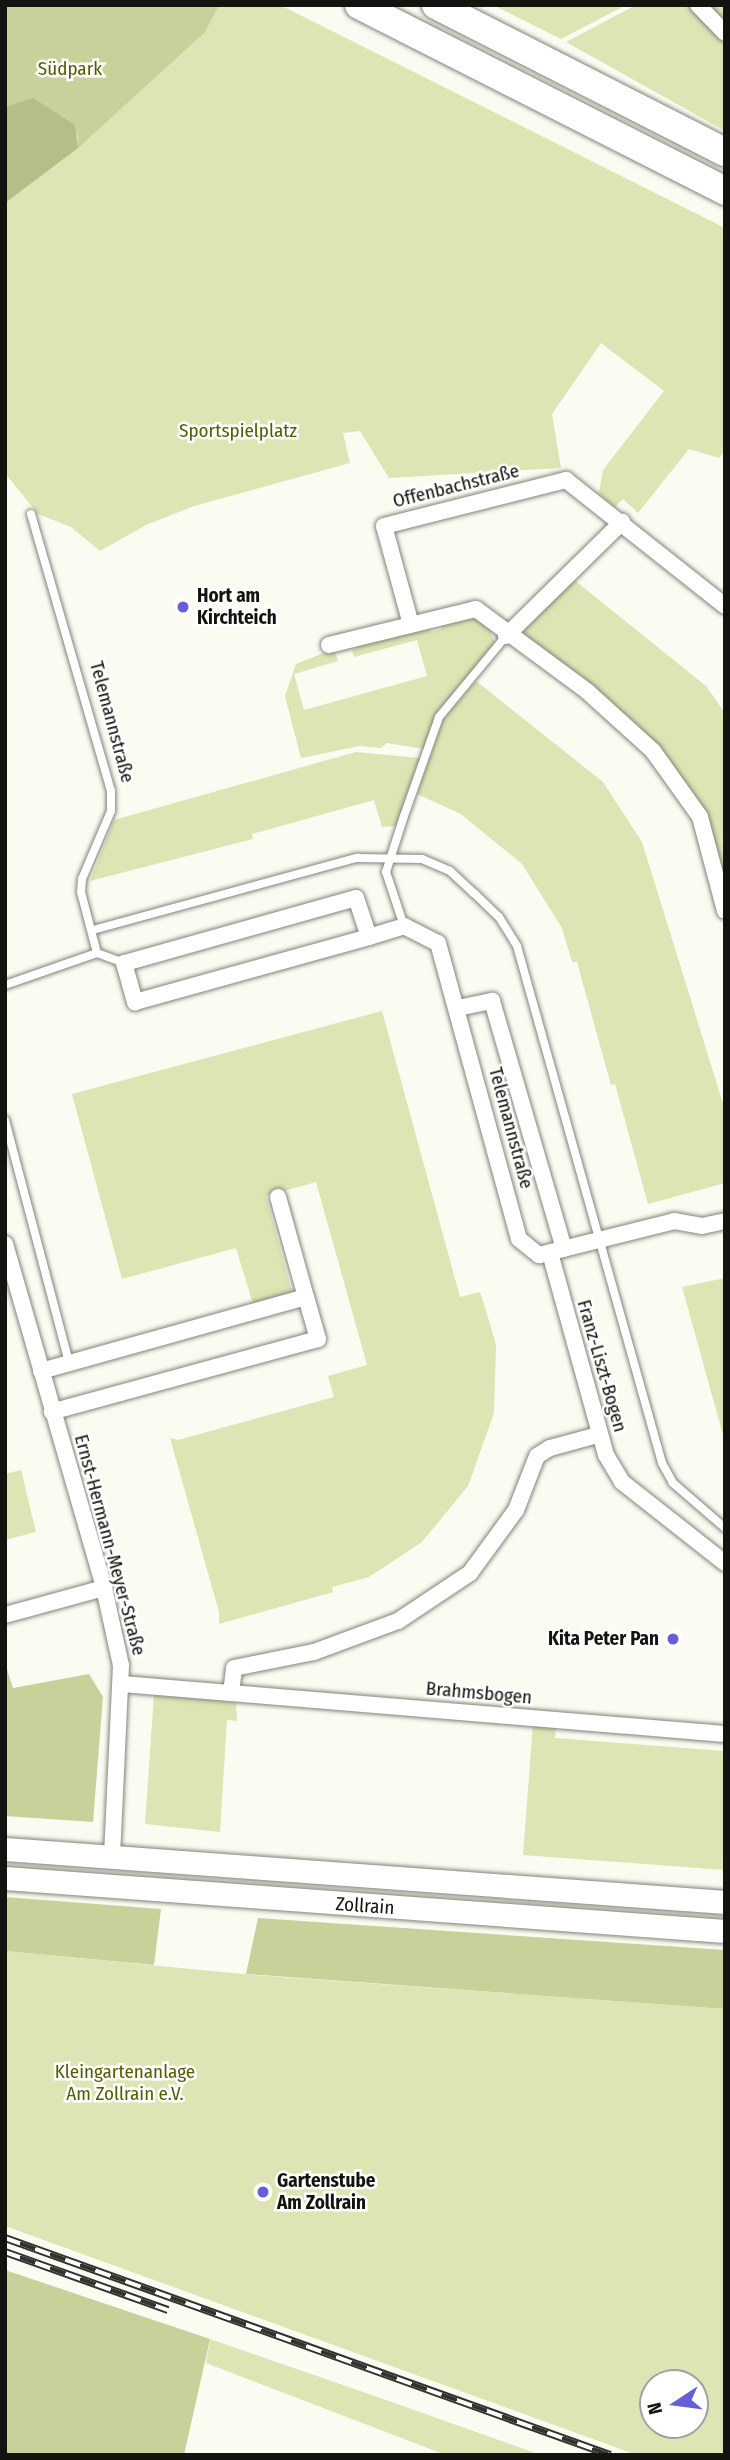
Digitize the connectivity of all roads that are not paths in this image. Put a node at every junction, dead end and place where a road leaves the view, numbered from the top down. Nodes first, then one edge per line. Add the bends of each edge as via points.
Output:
1 (359, 5) edge
2 (436, 5) edge
3 (700, 10) edge
4 (725, 33) edge
5 (725, 152) edge
6 (725, 191) edge
7 (31, 514) dead end
8 (622, 522) junction
9 (725, 606) edge
10 (410, 621) junction
11 (506, 636) junction
12 (328, 645) dead end
13 (391, 856) junction
14 (725, 911) edge
15 (404, 926) junction
16 (93, 930) junction
17 (369, 937) junction
18 (97, 953) junction
19 (124, 963) junction
20 (5, 985) edge
21 (458, 1008) junction
22 (5, 1120) edge
23 (278, 1197) dead end
24 (725, 1221) edge
25 (602, 1239) junction
26 (5, 1244) edge
27 (557, 1251) junction
28 (306, 1297) junction
29 (69, 1363) junction
30 (41, 1371) junction
31 (52, 1412) junction
32 (598, 1435) junction
33 (725, 1528) edge
34 (725, 1563) edge
35 (104, 1588) junction
36 (5, 1615) edge
37 (122, 1684) junction
38 (231, 1693) junction
39 (725, 1734) edge
40 (5, 1849) edge
41 (112, 1857) junction
42 (5, 1878) edge
43 (110, 1886) junction
44 (725, 1902) edge
45 (725, 1931) edge

1 - 6 highway
2 - 5 highway
3 - 4 street
7 - 16 lane, Telemannstraße via 111,791 111,811 82,879
8 - 9 street, Offenbachstraße
8 - 10 street, Offenbachstraße via 566,480 384,526
8 - 11 street
10 - 11 street via 476,609
10 - 12 street
11 - 13 lane via 439,717
11 - 14 street via 588,692 653,751 700,817
13 - 15 lane via 386,872
13 - 16 lane via 357,858
13 - 25 lane via 422,859 450,871 499,917 517,946
15 - 17 street
15 - 21 street, Telemannstraße via 438,943
16 - 18 lane, Telemannstraße
17 - 19 street via 356,898
17 - 19 street via 135,1002
18 - 19 lane
18 - 20 lane
21 - 27 street, Telemannstraße via 519,1239 539,1255
21 - 27 street, Franz-Liszt-Bogen via 492,1001
22 - 29 lane
23 - 28 street
24 - 25 street via 702,1226 674,1221
25 - 27 street
25 - 33 lane via 662,1463 673,1483
26 - 30 street, Ernst-Hermann-Meyer-Straße
27 - 32 street, Franz-Liszt-Bogen
28 - 29 street
28 - 31 street via 318,1339
29 - 30 street
30 - 31 street, Ernst-Hermann-Meyer-Straße
31 - 35 street, Ernst-Hermann-Meyer-Straße
32 - 34 street, Franz-Liszt-Bogen via 622,1482
32 - 38 street via 550,1448 537,1457 516,1510 470,1573 398,1620 314,1652 234,1668
35 - 36 street
35 - 37 street, Ernst-Hermann-Meyer-Straße
37 - 38 street, Brahmsbogen
37 - 41 street, Ernst-Hermann-Meyer-Straße
38 - 39 street, Brahmsbogen
40 - 41 main road, Zollrain
41 - 43 main road
41 - 44 main road, Zollrain
42 - 43 main road, Zollrain
43 - 45 main road, Zollrain

